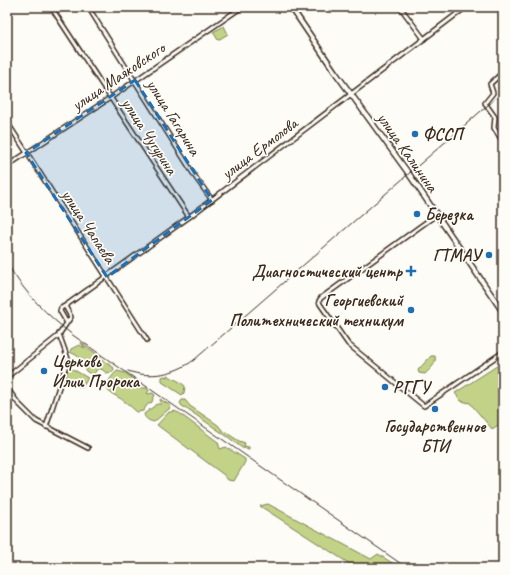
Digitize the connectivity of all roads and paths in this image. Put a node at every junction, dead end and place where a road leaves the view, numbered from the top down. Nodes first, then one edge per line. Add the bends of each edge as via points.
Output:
1 (52, 7) edge
2 (88, 7) edge
3 (242, 7) edge
4 (291, 7) edge
5 (400, 7) edge
6 (466, 7) edge
7 (424, 39) junction
8 (503, 72) edge
9 (135, 80) junction
10 (351, 94) junction
11 (110, 98) junction
12 (9, 125) dead end
13 (503, 142) edge
14 (26, 153) junction
15 (7, 166) edge
16 (212, 200) junction
17 (436, 215) junction
18 (189, 218) junction
19 (106, 276) junction
20 (65, 306) junction
21 (503, 312) edge
22 (67, 323) junction
23 (59, 334) junction
24 (147, 340) dead end
25 (503, 352) edge
26 (7, 377) edge
27 (7, 388) edge
28 (46, 426) junction
29 (88, 448) dead end

1 - 11 street, улица Чугурина
2 - 9 street, улица Гагарина
3 - 9 street, улица Маяковского
4 - 10 main road, улица Калинина
5 - 7 street
6 - 7 street, улица Ермолова
7 - 10 street, улица Ермолова
8 - 13 street via 490,84 493,92 486,101 495,117 494,128
9 - 11 street, улица Маяковского
9 - 16 street, улица Гагарина
10 - 16 street, улица Ермолова
10 - 17 main road, улица Калинина
11 - 14 street, улица Маяковского
11 - 18 street, улица Чугурина
12 - 14 street, улица Чапаева
14 - 15 street, улица Маяковского
14 - 19 street, улица Чапаева
16 - 18 street, улица Ермолова
17 - 21 main road, улица Калинина
17 - 25 street via 319,300 320,304 348,344 424,406
18 - 19 street, улица Ермолова
19 - 20 street, улица Ермолова
19 - 24 street, улица Чапаева
20 - 22 street via 70,317
20 - 22 street via 60,308 60,311
22 - 23 street
23 - 26 street
23 - 28 street via 68,359
27 - 28 street via 36,421
28 - 29 street

